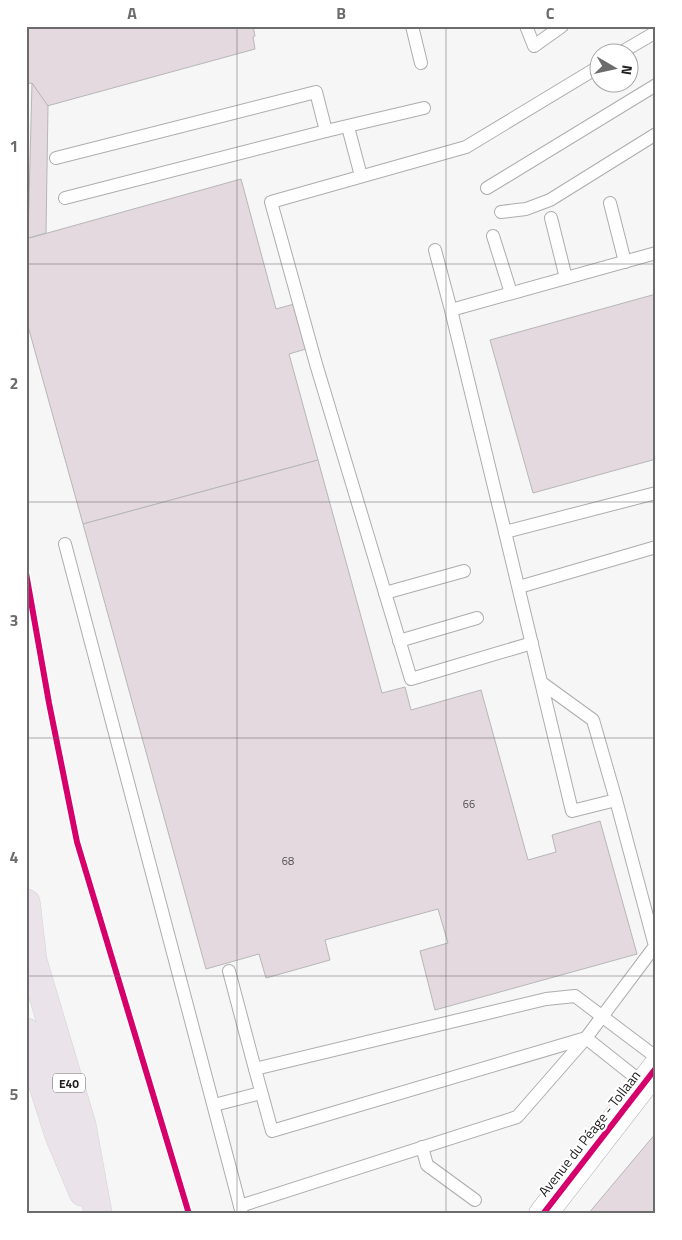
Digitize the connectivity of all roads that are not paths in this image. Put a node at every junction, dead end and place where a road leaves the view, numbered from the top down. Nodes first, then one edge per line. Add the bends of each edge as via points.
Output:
1 (412, 26) edge
2 (526, 26) edge
3 (562, 26) edge
4 (656, 32) edge
5 (639, 42) edge
6 (421, 63) dead end
7 (590, 72) edge
8 (656, 85) edge
9 (424, 108) dead end
10 (348, 127) junction
11 (326, 131) junction
12 (656, 134) edge
13 (56, 158) dead end
14 (362, 176) junction
15 (487, 188) dead end
16 (65, 198) dead end
17 (610, 203) dead end
18 (501, 212) dead end
19 (551, 218) dead end
20 (493, 236) dead end
21 (435, 250) dead end
22 (656, 253) edge
23 (625, 262) junction
24 (566, 278) junction
25 (511, 293) junction
26 (451, 310) junction
27 (656, 493) edge
28 (505, 532) junction
29 (65, 544) dead end
30 (656, 547) edge
31 (464, 571) dead end
32 (518, 587) junction
33 (385, 593) junction
34 (477, 618) dead end
35 (399, 641) junction
36 (532, 643) junction
37 (542, 683) junction
38 (616, 800) junction
39 (26, 903) edge
40 (29, 946) edge
41 (229, 971) dead end
42 (602, 1016) junction
43 (26, 1032) edge
44 (586, 1038) junction
45 (656, 1057) edge
46 (255, 1069) junction
47 (650, 1076) edge
48 (261, 1093) junction
49 (214, 1105) junction
50 (422, 1147) junction
51 (475, 1200) dead end
52 (241, 1210) edge
53 (92, 1214) edge
54 (98, 1214) edge
55 (543, 1214) edge

1 - 6 lane
2 - 3 lane via 534,46
4 - 5 lane
7 - 14 lane via 466,147
8 - 15 lane
9 - 10 lane
10 - 11 lane
10 - 14 lane
11 - 13 lane via 316,92
11 - 16 lane
12 - 18 lane via 550,200 526,209
14 - 33 lane via 271,202
17 - 23 lane
19 - 24 lane
20 - 25 lane
21 - 26 lane
22 - 23 lane
23 - 24 lane
24 - 25 lane
25 - 26 lane
26 - 28 lane
27 - 28 lane
28 - 32 lane
29 - 49 lane
30 - 32 lane
31 - 33 lane
32 - 36 lane
33 - 35 lane
34 - 35 lane
35 - 36 lane via 410,679
36 - 37 lane
37 - 38 lane via 592,720
37 - 38 lane via 572,811
38 - 42 lane via 655,946
39 - 40 highway
40 - 54 highway, E40 via 82,1126
41 - 46 lane
42 - 44 lane
42 - 45 lane
42 - 46 lane via 575,996 546,1000
43 - 53 highway, E40 via 59,1135
44 - 47 lane
44 - 48 lane via 272,1131
44 - 50 lane via 517,1117
46 - 48 lane
47 - 55 street, Avenue du Péage - Tollaan
48 - 49 lane
49 - 52 lane
50 - 51 lane via 427,1165
50 - 52 lane

